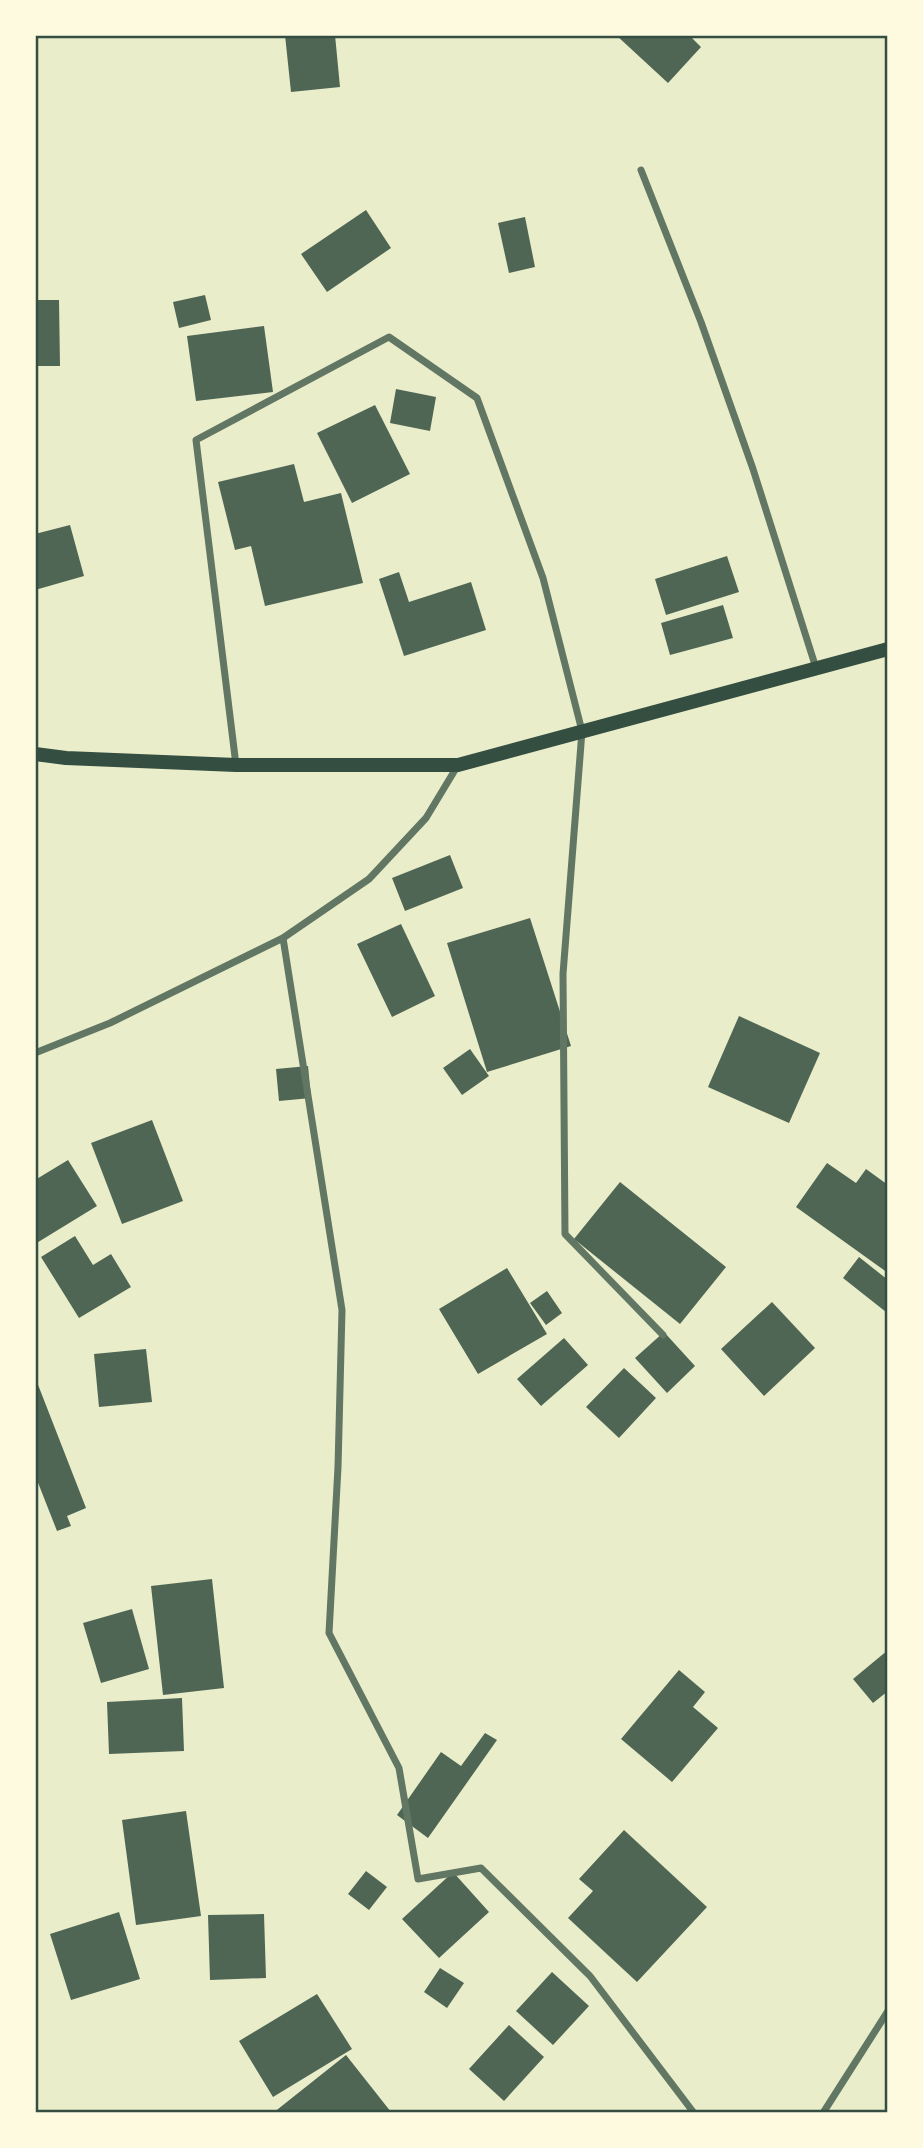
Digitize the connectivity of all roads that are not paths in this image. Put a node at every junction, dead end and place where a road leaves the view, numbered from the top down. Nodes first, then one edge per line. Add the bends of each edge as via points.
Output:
1 (641, 170) dead end
2 (888, 649) edge
3 (817, 669) junction
4 (582, 731) junction
5 (35, 754) edge
6 (236, 765) junction
7 (458, 765) junction
8 (283, 938) junction
9 (35, 1053) edge
10 (663, 1335) dead end
11 (888, 2011) edge
12 (694, 2113) edge
13 (823, 2113) edge

1 - 3 street via 753,469
2 - 3 main road
3 - 4 main road
4 - 6 street via 543,578 477,398 389,337 196,440
4 - 7 main road
4 - 10 street via 563,974 565,1234
5 - 6 main road
6 - 7 main road
7 - 8 street via 426,818 369,879
8 - 9 street via 110,1023
8 - 12 street via 342,1310 329,1633 399,1768 418,1879 481,1868 590,1976
11 - 13 street

